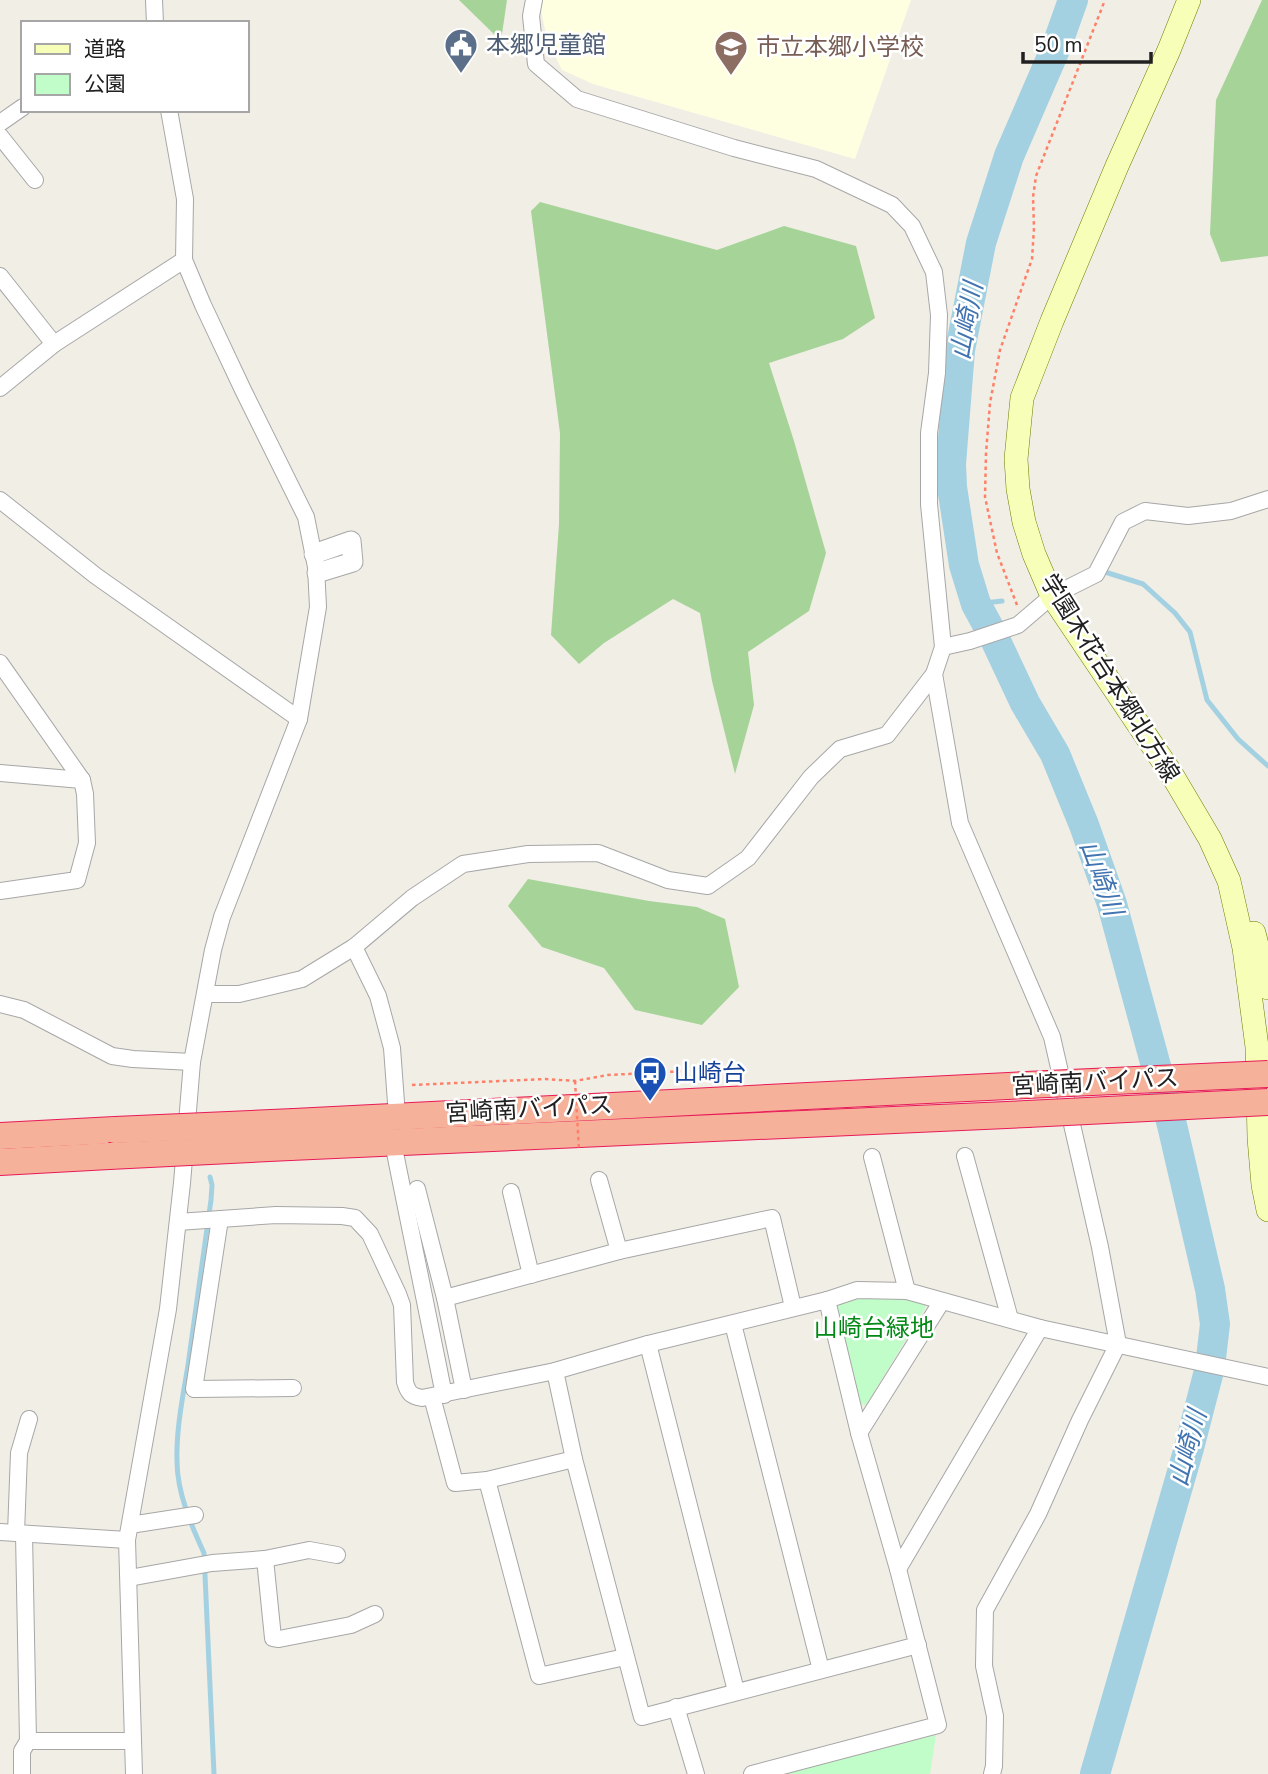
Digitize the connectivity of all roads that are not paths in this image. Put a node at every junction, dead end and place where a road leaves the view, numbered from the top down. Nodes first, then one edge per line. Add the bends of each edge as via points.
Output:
1 (154, 0) edge
2 (534, 0) edge
3 (1189, 0) edge
4 (155, 21) edge
5 (21, 108) edge
6 (169, 112) edge
7 (0, 123) edge
8 (0, 136) edge
9 (35, 180) dead end
10 (184, 260) junction
11 (0, 276) edge
12 (54, 344) junction
13 (0, 388) edge
14 (1268, 499) edge
15 (0, 500) edge
16 (1052, 596) junction
17 (943, 647) junction
18 (0, 663) edge
19 (934, 674) junction
20 (299, 719) junction
21 (0, 773) edge
22 (82, 780) junction
23 (1229, 881) junction
24 (0, 891) edge
25 (354, 947) junction
26 (1268, 988) edge
27 (206, 994) junction
28 (2, 1002) edge
29 (1262, 1044) edge
30 (192, 1062) junction
31 (1268, 1074) edge
32 (1268, 1102) edge
33 (397, 1116) junction
34 (0, 1125) edge
35 (57, 1133) junction
36 (292, 1135) junction
37 (0, 1136) edge
38 (1264, 1138) edge
39 (393, 1143) junction
40 (965, 1156) dead end
41 (872, 1157) dead end
42 (56, 1159) junction
43 (0, 1162) edge
44 (0, 1173) edge
45 (599, 1180) dead end
46 (417, 1189) dead end
47 (511, 1192) dead end
48 (1268, 1210) edge
49 (220, 1219) junction
50 (178, 1222) junction
51 (619, 1251) junction
52 (531, 1275) junction
53 (907, 1291) junction
54 (445, 1298) junction
55 (827, 1300) junction
56 (942, 1301) junction
57 (793, 1307) junction
58 (1010, 1319) junction
59 (733, 1324) junction
60 (1040, 1328) junction
61 (648, 1344) junction
62 (1118, 1344) junction
63 (555, 1371) junction
64 (1268, 1377) edge
65 (293, 1388) dead end
66 (464, 1390) junction
67 (438, 1396) junction
68 (29, 1419) dead end
69 (859, 1433) junction
70 (574, 1459) junction
71 (487, 1480) junction
72 (191, 1516) dead end
73 (13, 1533) edge
74 (129, 1533) junction
75 (337, 1555) dead end
76 (264, 1559) junction
77 (898, 1569) junction
78 (128, 1578) junction
79 (375, 1614) dead end
80 (918, 1645) junction
81 (625, 1657) junction
82 (821, 1670) junction
83 (736, 1691) junction
84 (676, 1707) junction
85 (28, 1741) junction
86 (133, 1741) junction
87 (22, 1774) edge
88 (134, 1774) edge
89 (696, 1774) edge
90 (752, 1774) edge
91 (992, 1774) edge

1 - 4 street
2 - 17 street via 536,64 577,99 816,169 892,205 912,226 934,272 939,315 929,492
3 - 16 main road, 学園木花台本郷北方線 via 1022,398 1018,489 1034,554
5 - 7 street
6 - 10 street via 185,199
8 - 9 street
10 - 12 street
10 - 20 street via 306,517 318,607
11 - 12 street
12 - 13 street
14 - 16 street via 1231,511 1188,516 1145,511 1123,522 1096,574
15 - 20 street via 96,576
16 - 17 street via 1020,624
16 - 23 main road, 学園木花台本郷北方線 via 1171,773
17 - 19 street
18 - 22 street
19 - 25 street via 887,735 840,750 811,777 748,858 708,886 668,880 598,853 528,854 463,864 412,898
19 - 62 street via 960,822 1052,1037
20 - 27 street via 222,917
21 - 22 street
22 - 24 street via 87,843 78,880
23 - 26 main road via 1246,901
23 - 29 main road, 学園木花台本郷北方線
25 - 27 street via 302,979 239,994
25 - 33 street via 378,996 392,1048
27 - 30 street
28 - 30 street via 112,1056
29 - 38 main road, 学園木花台本郷北方線
30 - 50 street
31 - 33 highway, 宮崎南バイパス, bridge
32 - 39 highway, 宮崎南バイパス, bridge
33 - 36 highway, 宮崎南バイパス
34 - 35 highway
35 - 36 highway, 宮崎南バイパス, bridge
35 - 37 highway, 宮崎南バイパス
36 - 39 highway, 宮崎南バイパス
36 - 42 highway, 宮崎南バイパス, bridge
38 - 48 main road, 学園木花台本郷北方線 via 1263,1185
39 - 67 street
40 - 58 street
41 - 53 street
42 - 43 highway, 宮崎南バイパス
42 - 44 highway
45 - 51 street
46 - 54 street
47 - 52 street
49 - 50 street
49 - 65 street via 194,1389
49 - 67 street via 276,1215 355,1219 370,1234 402,1305 408,1392 422,1398
50 - 74 street via 168,1309
51 - 52 street
51 - 57 street via 772,1218
52 - 54 street
53 - 55 street via 857,1290
53 - 56 street
54 - 66 street
55 - 57 street
55 - 69 street
56 - 58 street
56 - 69 street
57 - 59 street
58 - 60 street
59 - 61 street
59 - 82 street
60 - 62 street
60 - 77 street
61 - 63 street
61 - 83 street
62 - 64 street
62 - 91 street via 1038,1514 985,1610 984,1666 995,1716
63 - 66 street
63 - 70 street
66 - 67 street
67 - 71 street via 455,1483
68 - 73 street via 19,1453
69 - 77 street
70 - 71 street
70 - 81 street
71 - 81 street via 539,1676
72 - 74 street
73 - 74 street
73 - 85 street
74 - 78 street
75 - 76 street via 309,1550
76 - 78 street
76 - 79 street via 273,1639 351,1625
77 - 80 street
78 - 86 street
80 - 82 street
80 - 90 street via 938,1724
81 - 84 street via 642,1717
82 - 83 street
83 - 84 street
84 - 89 street
85 - 86 street
85 - 87 street via 22,1751
86 - 88 street

